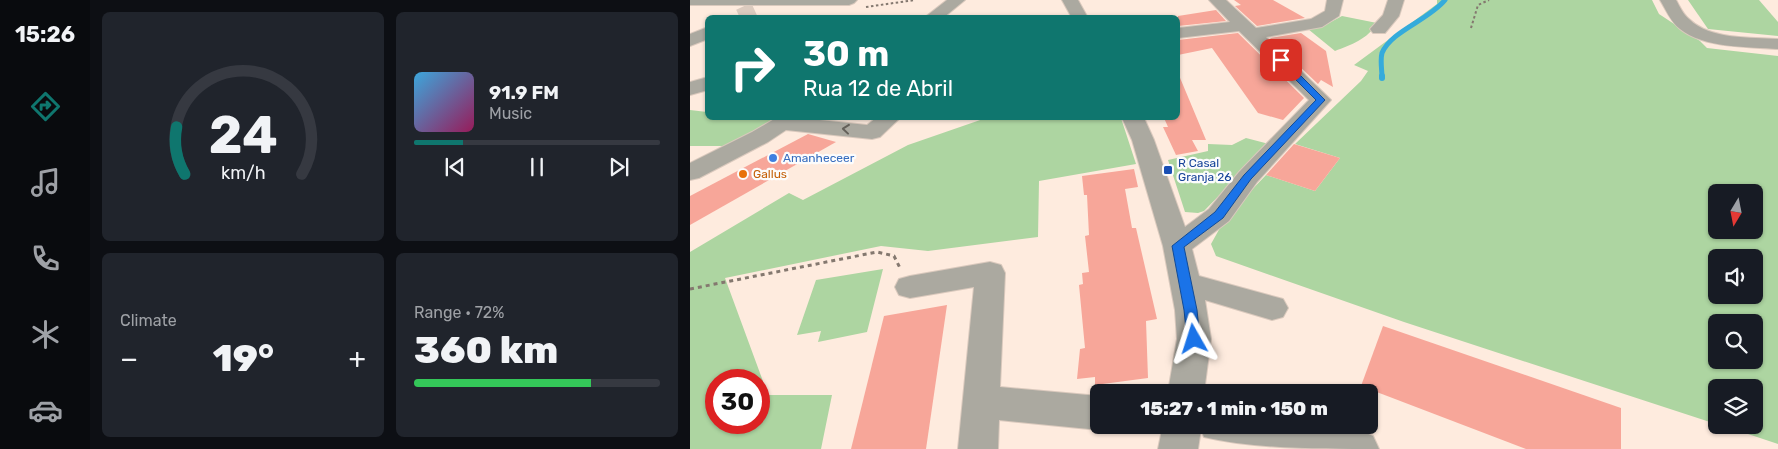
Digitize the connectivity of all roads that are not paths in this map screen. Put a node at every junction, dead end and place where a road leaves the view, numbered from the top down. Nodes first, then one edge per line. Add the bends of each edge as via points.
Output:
1 (690, 0) edge
2 (708, 0) edge
3 (775, 0) edge
4 (849, 0) edge
5 (957, 0) edge
6 (1070, 0) edge
7 (1217, 0) edge
8 (1335, 0) edge
9 (1396, 0) edge
10 (1668, 0) edge
11 (755, 11) tunnel mouth
12 (936, 15) edge
13 (1078, 15) edge
14 (1379, 29) dead end
15 (1249, 30) junction
16 (703, 33) edge
17 (1180, 33) edge
18 (690, 41) edge
19 (1778, 44) edge
20 (705, 84) edge
21 (690, 89) edge
22 (690, 98) edge
23 (705, 100) edge
24 (787, 120) edge
25 (887, 120) edge
26 (1134, 120) edge
27 (690, 173) edge
28 (1178, 246) junction
29 (1184, 283) junction
30 (910, 287) road end
31 (1272, 308) dead end
32 (1187, 384) edge
33 (981, 402) junction
34 (1090, 412) edge
35 (1180, 434) edge
36 (1283, 434) edge
37 (978, 449) edge
38 (1178, 449) edge
39 (1359, 449) edge

1 - 2 street
2 - 3 street
3 - 4 street
3 - 11 street
5 - 12 street
6 - 13 street
7 - 15 street
8 - 15 street via 1333,13 1316,23
9 - 14 street via 1391,16
10 - 19 street via 1685,26 1697,33
15 - 17 street
15 - 28 street via 1321,100 1248,177 1219,215
16 - 18 street
20 - 21 street
22 - 23 street
25 -> 24 street via 872,132
24 - 27 street via 760,138
26 - 28 street
28 - 29 street
29 - 31 street
29 - 32 street via 1194,339
30 - 33 street via 990,273
33 - 34 street
33 - 37 street
35 - 38 street
36 - 39 street

